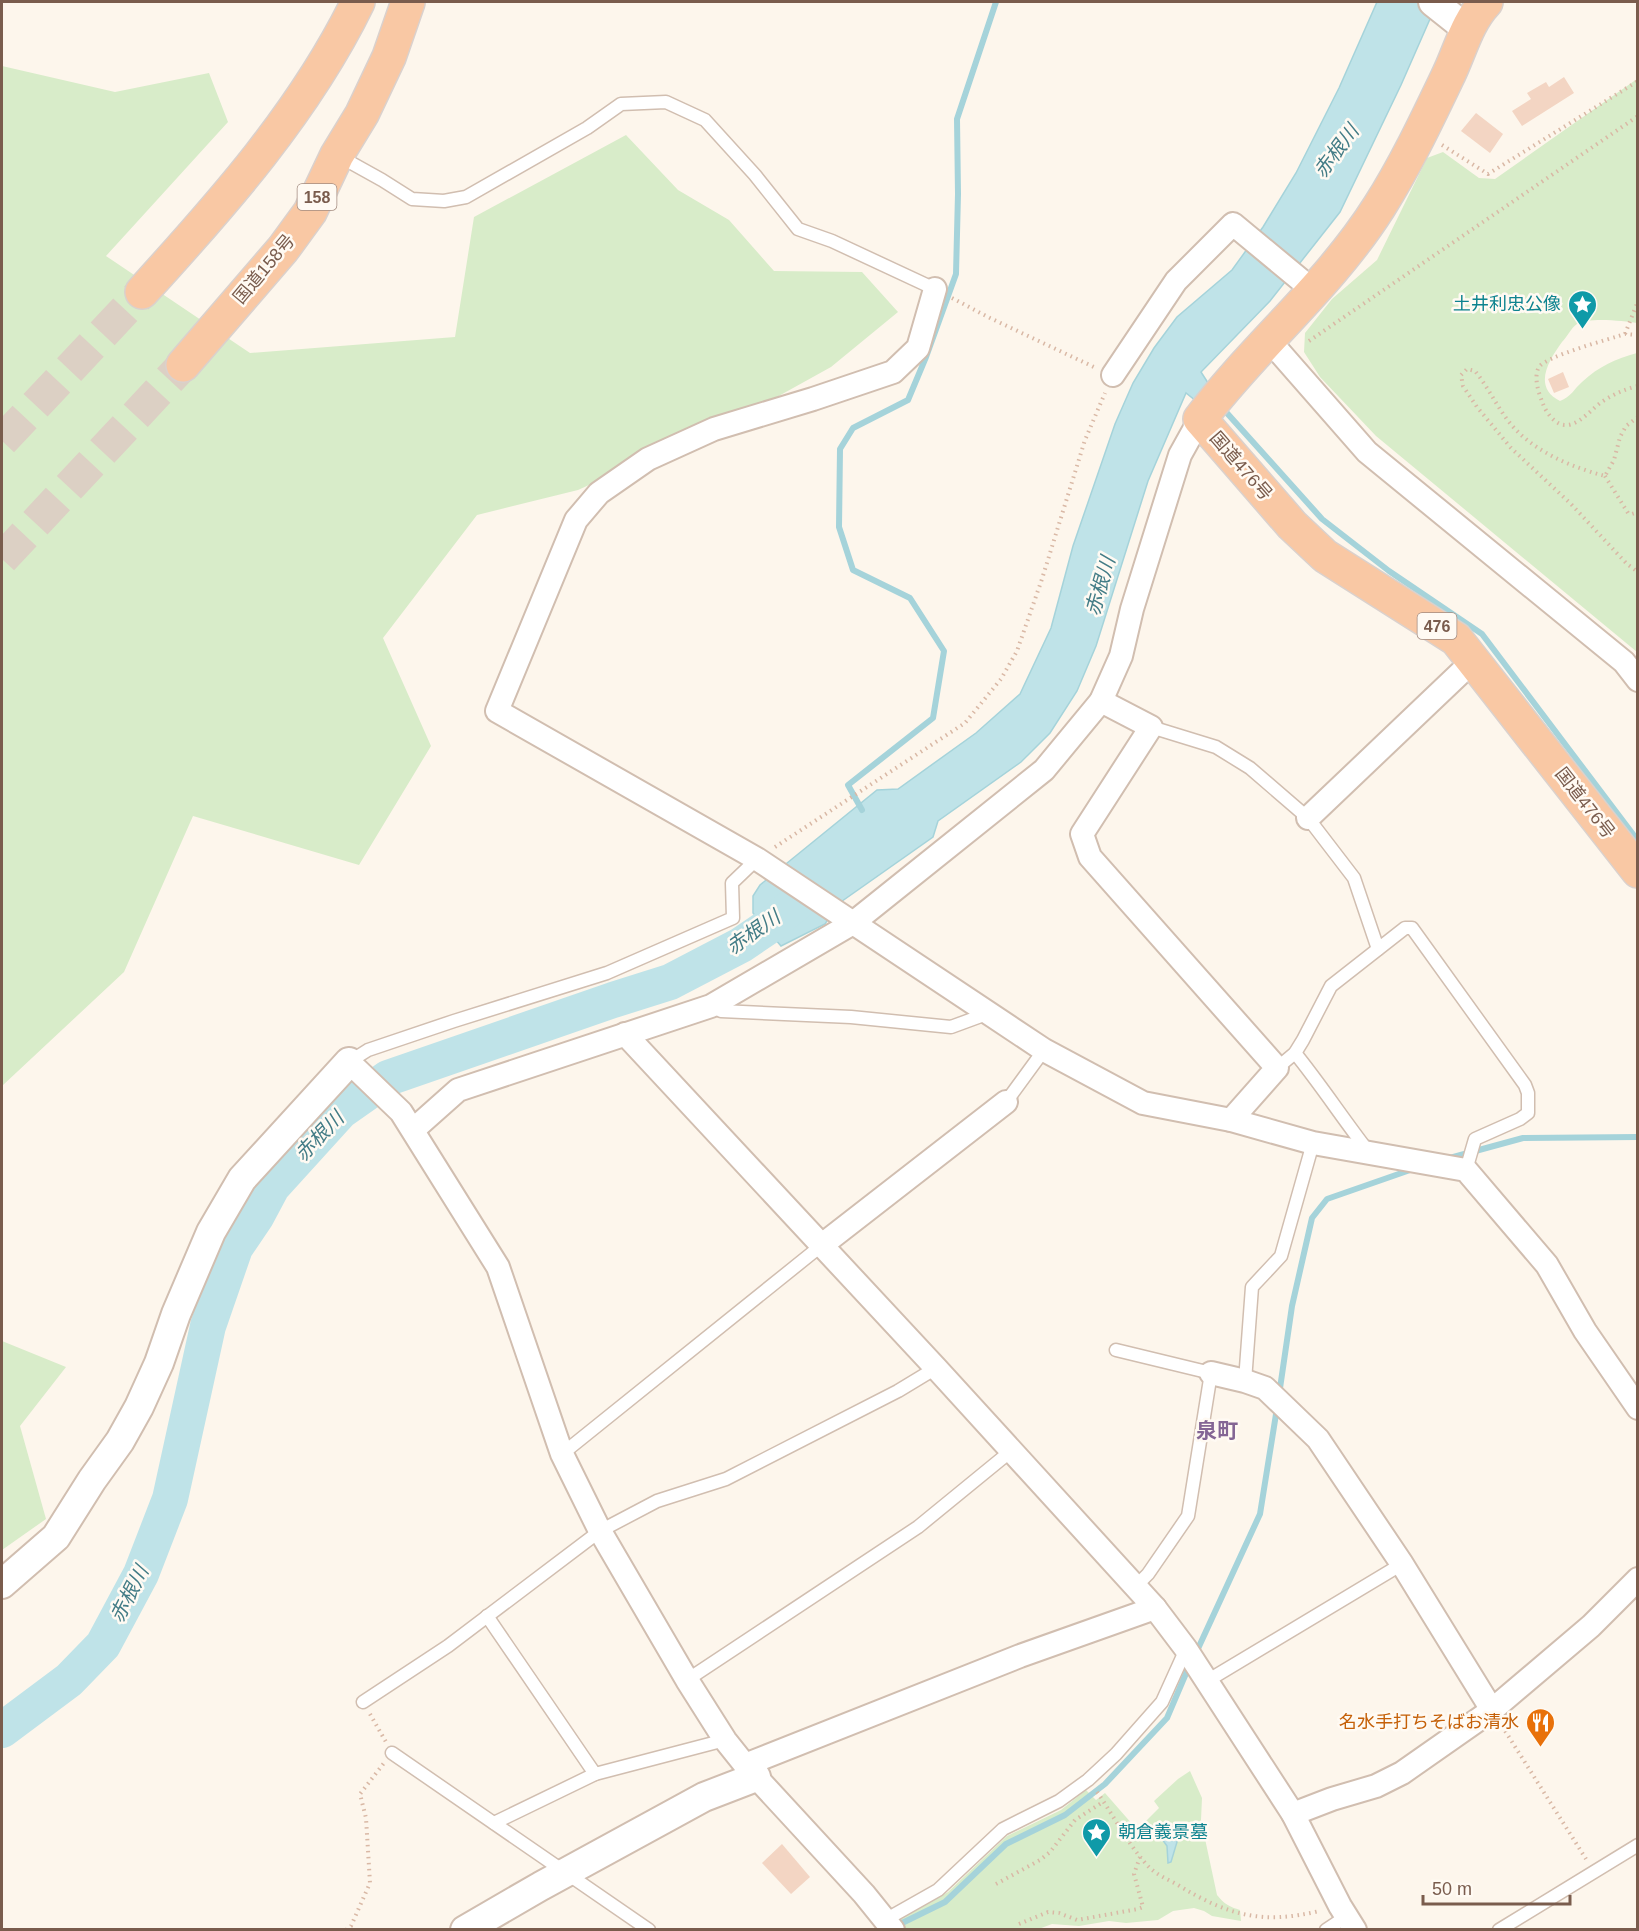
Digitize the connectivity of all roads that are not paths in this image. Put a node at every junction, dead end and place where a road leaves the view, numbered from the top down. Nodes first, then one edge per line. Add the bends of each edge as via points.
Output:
1 (358, 2) edge
2 (408, 2) edge
3 (1486, 2) edge
4 (1450, 16) edge
5 (337, 155) junction
6 (1309, 287) junction
7 (935, 289) joint
8 (141, 292) tunnel mouth
9 (1268, 339) junction
10 (183, 365) tunnel mouth
11 (1113, 375) road end
12 (1200, 419) junction
13 (1474, 660) junction
14 (1638, 680) edge
15 (1101, 700) junction
16 (1151, 727) junction
17 (1308, 818) junction
18 (763, 863) junction
19 (1638, 871) edge
20 (847, 919) junction
21 (1378, 949) junction
22 (711, 1006) junction
23 (989, 1013) junction
24 (625, 1034) junction
25 (1044, 1050) junction
26 (1295, 1053) junction
27 (354, 1066) junction
28 (1277, 1068) junction
29 (1006, 1102) joint
30 (1231, 1120) junction
31 (407, 1121) junction
32 (1313, 1143) junction
33 (1368, 1151) junction
34 (1466, 1170) junction
35 (822, 1245) junction
36 (1116, 1350) dead end
37 (936, 1368) junction
38 (1211, 1373) junction
39 (1245, 1381) junction
40 (1638, 1408) edge
41 (1011, 1451) junction
42 (562, 1454) junction
43 (600, 1531) junction
44 (1402, 1564) junction
45 (2, 1584) edge
46 (1136, 1586) junction
47 (1634, 1592) edge
48 (1155, 1608) junction
49 (487, 1616) junction
50 (1186, 1649) junction
51 (687, 1680) junction
52 (1207, 1681) junction
53 (363, 1702) road end
54 (1492, 1710) junction
55 (725, 1740) junction
56 (392, 1753) road end
57 (750, 1771) junction
58 (595, 1774) junction
59 (1293, 1814) junction
60 (494, 1823) junction
61 (1638, 1845) edge
62 (565, 1873) junction
63 (1347, 1917) edge
64 (889, 1925) edge
65 (1507, 1928) edge
66 (465, 1929) edge
67 (649, 1929) edge
68 (1326, 1929) edge

1 - 8 highway via 339,40 276,134 211,215
2 - 5 highway, 国道158号 / 158 via 367,105
3 - 4 highway, 国道476号
4 - 6 highway, 国道476号 via 1448,76 1401,172 1360,237
5 - 7 lane via 412,199 444,201 466,197 587,128 621,104 666,102 705,120 798,229
5 - 10 highway, 国道158号 / 158 via 310,212 283,249
6 - 9 highway, 国道476号
6 - 11 street via 1233,224 1176,281
7 - 18 street via 918,348 893,372 714,429 648,459 599,493 576,520 497,711
9 - 12 highway, 国道476号
9 - 14 street via 1366,452 1624,662
12 - 13 highway, 国道476号 / 476 via 1292,525 1325,556 1447,632
12 - 15 street via 1180,455 1121,656
13 - 17 street
13 - 19 highway, 国道476号 / 476
15 - 16 street
15 - 20 street via 1044,770
16 - 17 lane via 1216,747 1250,768
16 - 28 street via 1082,834 1089,857
17 - 21 lane via 1354,879
18 - 20 street
18 - 27 lane via 732,883 733,918 607,973 368,1050
20 - 22 street
20 - 23 street
21 - 26 lane via 1331,986
21 - 34 lane via 1405,928 1412,928 1528,1092 1528,1113 1475,1139
22 - 23 lane via 721,1011 851,1017 951,1027
22 - 24 street
23 - 25 street
24 - 31 street via 458,1090
24 - 35 street
25 - 29 lane
25 - 30 street via 1143,1103
26 - 28 lane
26 - 33 lane
27 - 31 street
27 - 45 street via 242,1179 211,1232 159,1363 120,1441 56,1537
28 - 30 street
29 - 35 street
30 - 32 street
31 - 42 street via 498,1267
32 - 33 street
32 - 39 lane via 1281,1256 1252,1287
33 - 34 street
34 - 40 street via 1547,1265 1585,1331
35 - 37 street
35 - 42 lane
36 - 38 lane
37 - 41 street
37 - 43 lane via 726,1479 657,1501
38 - 39 street
38 - 46 lane via 1188,1516
39 - 44 street via 1265,1388 1317,1439
41 - 46 street
41 - 51 lane via 918,1527
42 - 43 street
43 - 49 lane
43 - 51 street
44 - 52 lane
44 - 54 street
46 - 48 street
47 - 54 street
48 - 50 street
48 - 57 street via 1020,1656
49 - 53 lane
49 - 58 lane
50 - 52 street
50 - 64 lane via 1162,1702 1088,1781 1059,1801 1003,1829 938,1890
51 - 55 street
52 - 59 street
54 - 59 street via 1402,1773 1376,1786
55 - 57 street
55 - 58 lane
56 - 60 lane
57 - 62 street
57 - 64 street
58 - 60 lane
59 - 63 street
60 - 62 lane
61 - 65 lane
62 - 66 street
62 - 67 lane
63 - 68 lane

